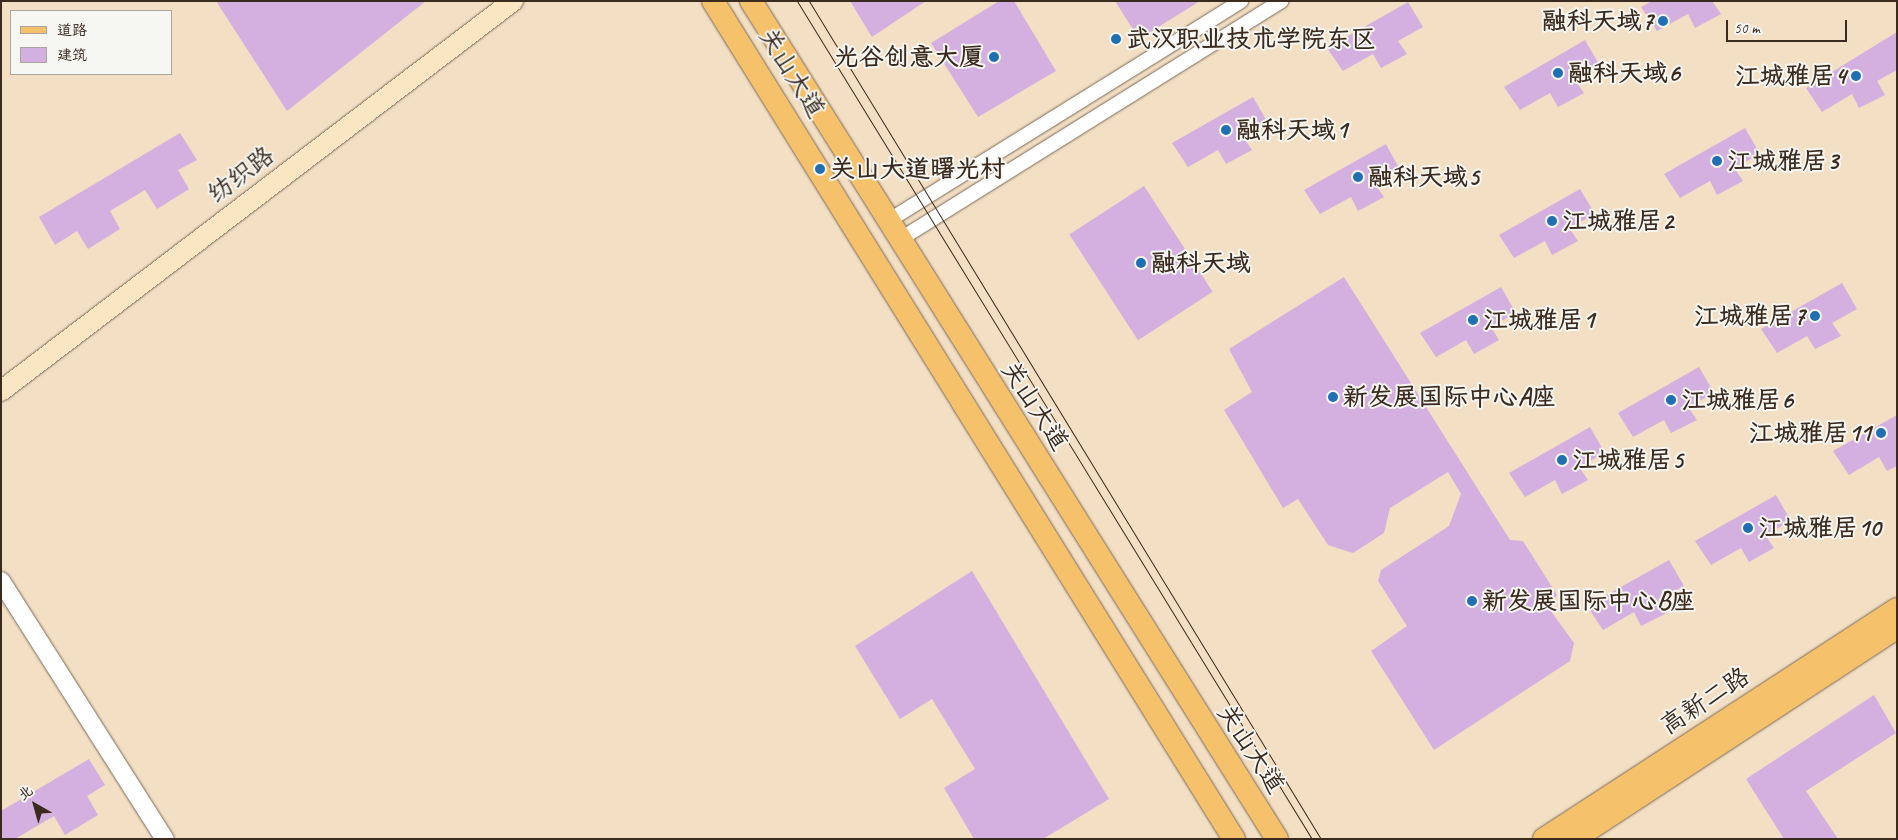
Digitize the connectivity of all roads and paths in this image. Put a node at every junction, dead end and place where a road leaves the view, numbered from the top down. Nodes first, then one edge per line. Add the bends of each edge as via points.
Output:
1 (513, 1) edge
2 (713, 1) edge
3 (751, 1) edge
4 (1241, 1) edge
5 (1282, 1) edge
6 (894, 230) junction
7 (1, 390) edge
8 (1, 581) edge
9 (1897, 609) edge
10 (1897, 628) edge
11 (1230, 835) edge
12 (1277, 838) edge
13 (165, 839) edge
14 (1544, 839) edge
15 (1574, 839) edge

1 - 7 main road, 纺织路
2 - 11 main road, 关山大道
3 - 6 main road, 关山大道
4 - 6 street
5 - 6 street
6 - 12 main road, 关山大道
8 - 13 street
9 - 14 main road, 高新二路
10 - 15 main road, 高新二路

